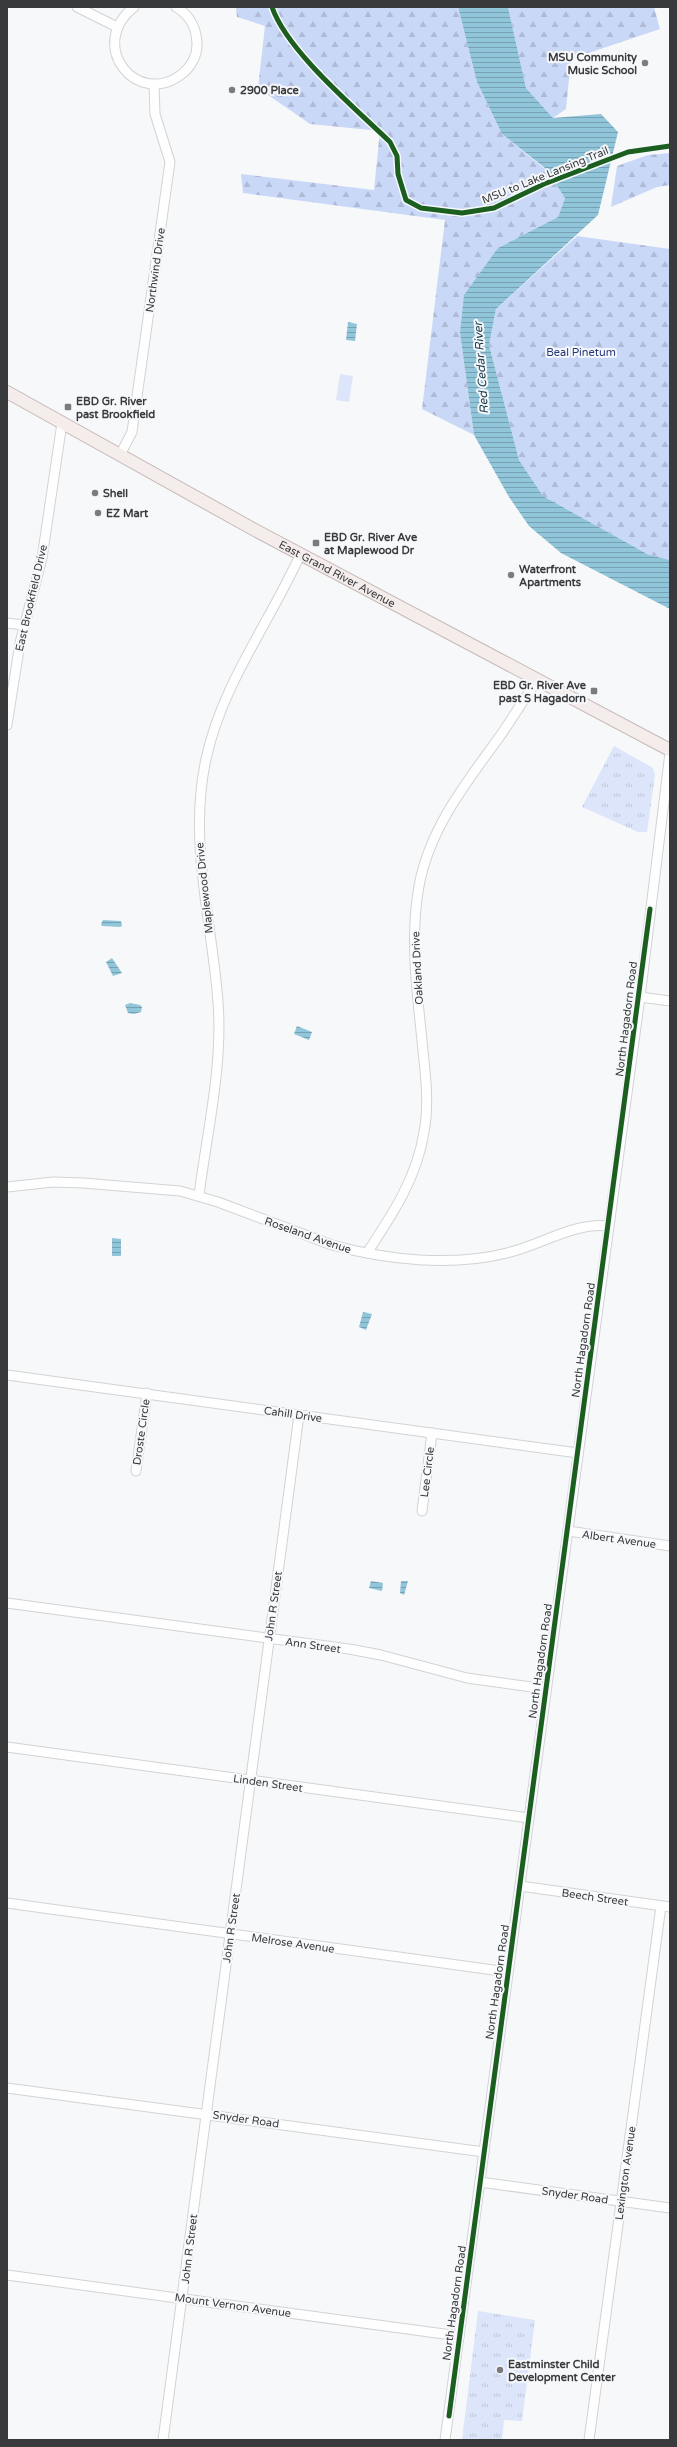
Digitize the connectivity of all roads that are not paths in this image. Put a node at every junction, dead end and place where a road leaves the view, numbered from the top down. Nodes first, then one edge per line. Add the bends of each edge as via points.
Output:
1 (77, 7) edge
2 (134, 7) edge
3 (176, 7) edge
4 (116, 27) junction
5 (154, 84) junction
6 (7, 392) edge
7 (62, 423) junction
8 (120, 454) junction
9 (301, 553) junction
10 (7, 623) edge
11 (24, 625) junction
12 (538, 679) junction
13 (7, 725) edge
14 (670, 751) edge
15 (640, 997) junction
16 (670, 1001) edge
17 (7, 1187) edge
18 (199, 1195) junction
19 (609, 1226) junction
20 (367, 1252) junction
21 (7, 1375) edge
22 (147, 1393) junction
23 (299, 1415) junction
24 (432, 1433) junction
25 (578, 1453) junction
26 (136, 1471) dead end
27 (422, 1511) dead end
28 (568, 1532) junction
29 (670, 1546) edge
30 (7, 1603) edge
31 (269, 1638) junction
32 (546, 1689) junction
33 (7, 1747) edge
34 (250, 1780) junction
35 (529, 1818) junction
36 (520, 1886) junction
37 (7, 1903) edge
38 (666, 1906) edge
39 (230, 1934) junction
40 (508, 1972) junction
41 (7, 2088) edge
42 (206, 2114) junction
43 (484, 2152) junction
44 (480, 2182) junction
45 (621, 2201) junction
46 (670, 2208) edge
47 (7, 2275) edge
48 (182, 2298) junction
49 (460, 2336) junction
50 (163, 2440) edge
51 (446, 2440) edge
52 (589, 2440) edge

1 - 4 street
2 - 4 street via 123,16
3 - 5 street via 191,21 196,34 194,60 187,71 175,80
4 - 5 street via 115,49 123,68 134,78
5 - 8 street, Northwind Drive via 155,114 170,162 132,432
6 - 7 main road, East Grand River Avenue
7 - 8 main road, East Grand River Avenue
7 - 11 street, East Brookfield Drive via 42,558
8 - 9 main road, East Grand River Avenue
9 - 12 main road, East Grand River Avenue
9 - 18 street, Maplewood Drive via 235,679 214,727 206,760 199,826 199,861 218,1002 218,1030 216,1068
10 - 11 street
11 - 13 street, East Brookfield Drive
12 - 14 main road, East Grand River Avenue
12 - 20 street, Oakland Drive via 457,795 436,834 424,864 416,907 414,946 426,1099 424,1132 416,1166 406,1189
14 - 15 street, North Hagadorn Road
15 - 16 street
15 - 19 street, North Hagadorn Road
17 - 18 street, Roseland Avenue via 52,1182 83,1183 180,1191
18 - 20 street, Roseland Avenue via 315,1240
19 - 20 street, Roseland Avenue via 594,1224 578,1228 528,1247 484,1258 439,1260
19 - 25 street, North Hagadorn Road
21 - 22 street, Cahill Drive
22 - 23 street, Cahill Drive
22 - 26 street, Droste Circle
23 - 24 street, Cahill Drive
23 - 31 street, John R Street
24 - 25 street, Cahill Drive
24 - 27 street, Lee Circle
25 - 28 street, North Hagadorn Road
28 - 29 street, Albert Avenue
28 - 32 street, North Hagadorn Road
30 - 31 street, Ann Street
31 - 32 street, Ann Street via 374,1654 467,1678
31 - 34 street, John R Street
32 - 35 street, North Hagadorn Road
33 - 34 street, Linden Street
34 - 35 street, Linden Street
34 - 39 street, John R Street
35 - 36 street, North Hagadorn Road
36 - 38 street, Beech Street
36 - 40 street, North Hagadorn Road
37 - 39 street, Melrose Avenue
38 - 45 street, Lexington Avenue
39 - 40 street, Melrose Avenue
39 - 42 street, John R Street
40 - 43 street, North Hagadorn Road
41 - 42 street, Snyder Road
42 - 43 street, Snyder Road
42 - 48 street, John R Street
43 - 44 street, North Hagadorn Road
44 - 45 street, Snyder Road
44 - 49 street, North Hagadorn Road
45 - 46 street, Snyder Road
45 - 52 street, Lexington Avenue
47 - 48 street, Mount Vernon Avenue
48 - 49 street, Mount Vernon Avenue
48 - 50 street, John R Street
49 - 51 street, North Hagadorn Road

